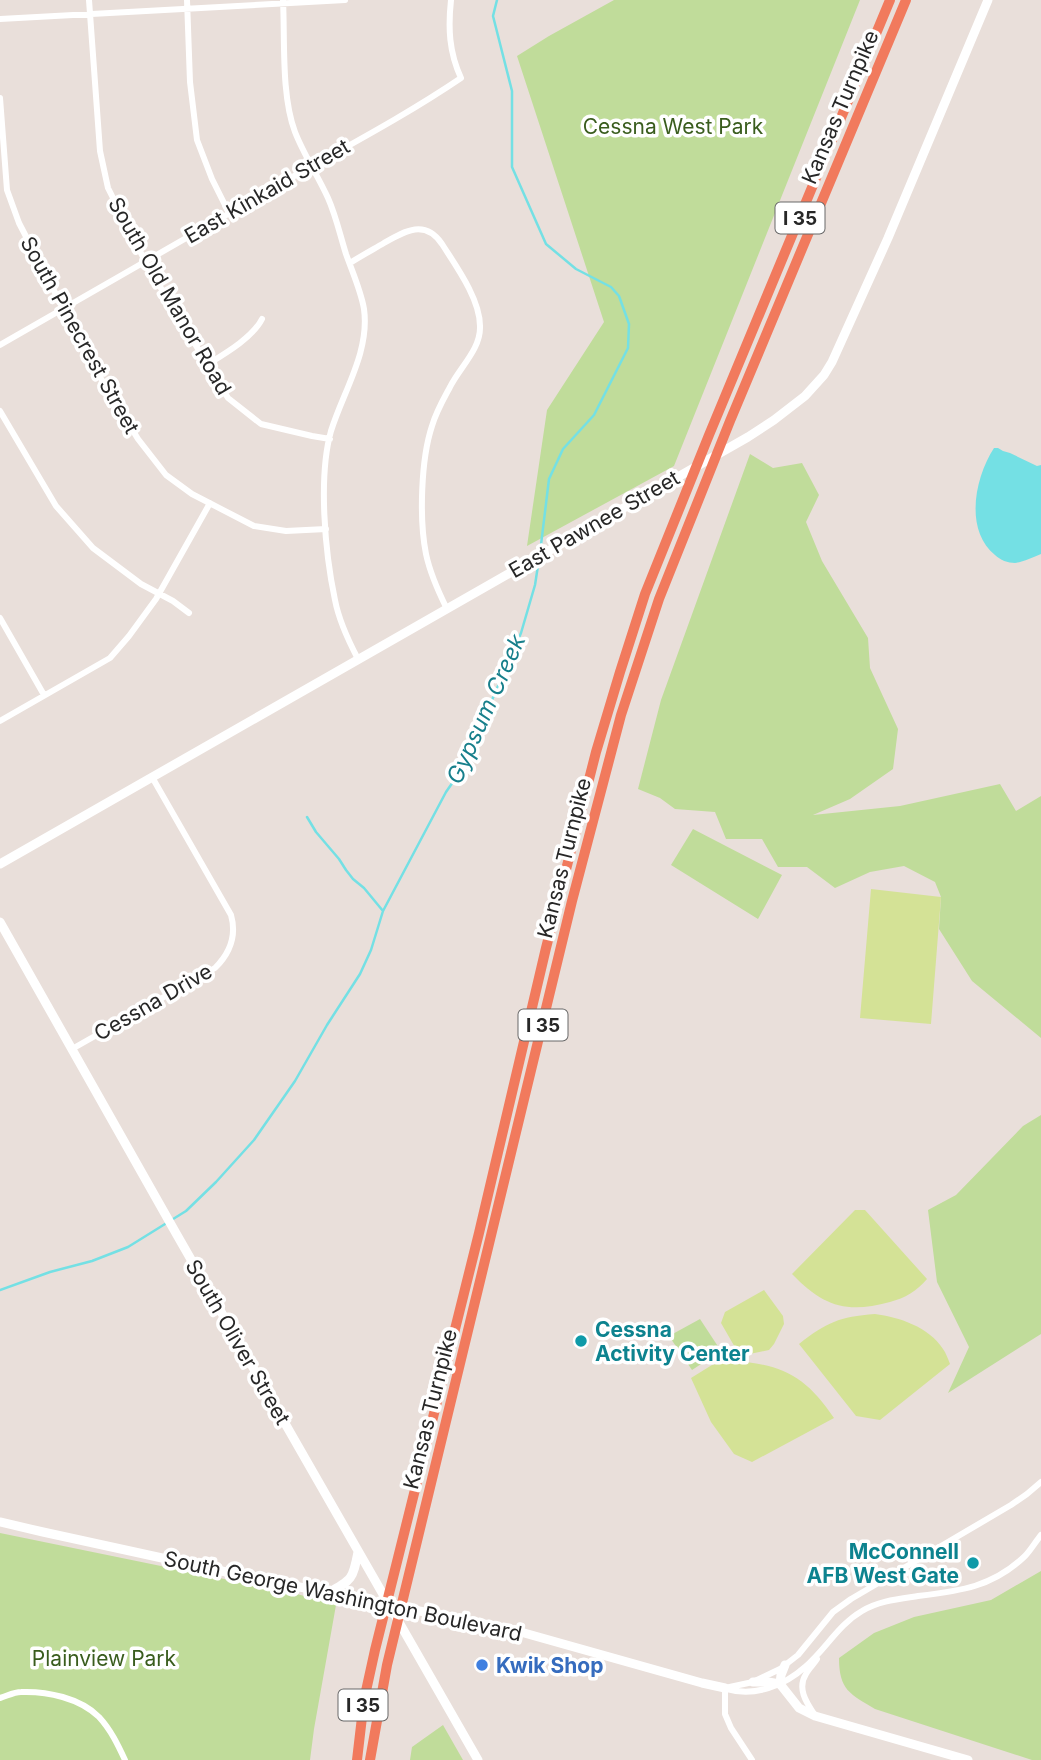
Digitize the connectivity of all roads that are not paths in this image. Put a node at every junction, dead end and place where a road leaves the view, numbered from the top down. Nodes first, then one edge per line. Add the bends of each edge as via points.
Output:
1 (89, 0) edge
2 (345, 0) edge
3 (451, 0) edge
4 (890, 0) edge
5 (906, 0) edge
6 (989, 0) edge
7 (283, 1) edge
8 (187, 4) edge
9 (90, 13) junction
10 (0, 19) edge
11 (0, 98) edge
12 (1, 117) edge
13 (311, 166) junction
14 (229, 213) junction
15 (145, 260) junction
16 (349, 263) junction
17 (63, 309) junction
18 (262, 319) dead end
19 (0, 345) edge
20 (208, 364) junction
21 (0, 411) edge
22 (330, 439) junction
23 (210, 503) junction
24 (326, 529) junction
25 (159, 594) junction
26 (447, 609) junction
27 (189, 612) dead end
28 (0, 618) edge
29 (358, 659) junction
30 (44, 695) junction
31 (0, 720) edge
32 (152, 777) junction
33 (0, 864) edge
34 (0, 922) edge
35 (72, 1049) junction
36 (1041, 1482) edge
37 (0, 1522) edge
38 (1041, 1535) edge
39 (358, 1552) junction
40 (328, 1593) junction
41 (388, 1605) junction
42 (823, 1647) junction
43 (785, 1665) junction
44 (753, 1682) junction
45 (780, 1684) junction
46 (725, 1688) junction
47 (0, 1698) edge
48 (815, 1716) junction
49 (125, 1760) edge
50 (357, 1760) edge
51 (370, 1760) edge
52 (478, 1760) edge
53 (752, 1760) edge
54 (968, 1760) edge

1 - 9 street, South Old Manor Road
2 - 7 street
3 - 13 street, East Kinkaid Street via 453,62 461,78
4 - 50 highway, Kansas Turnpike / I 35 via 645,594 620,672 546,948 375,1650
5 - 51 highway, Kansas Turnpike / I 35 via 659,599 621,715 387,1665
6 - 26 main road, East Pawnee Street via 859,307 824,375 774,420
7 - 8 street via 212,8
7 - 13 street via 290,116
8 - 9 street
8 - 14 street via 197,140
9 - 10 street
9 - 15 street, South Old Manor Road via 100,151 108,188
11 - 12 street, South Pinecrest Street
12 - 17 street, South Pinecrest Street via 7,190
13 - 14 street, East Kinkaid Street
13 - 16 street via 328,199
14 - 15 street, East Kinkaid Street
15 - 17 street, East Kinkaid Street
15 - 20 street, South Old Manor Road
16 - 22 street via 363,309 364,332
16 - 26 street via 401,233 425,230 442,244 480,315 478,342 453,380 426,449 426,553
17 - 19 street, East Kinkaid Street
17 - 23 street, South Pinecrest Street via 138,439 166,475
18 - 20 street via 257,328
20 - 22 street, South Old Manor Road via 228,398 261,424
21 - 25 street via 56,506 93,548
22 - 24 street via 325,469
23 - 24 street, South Pinecrest Street via 254,526 286,531
23 - 25 street
24 - 29 street via 335,601
25 - 27 street
25 - 30 street via 110,658
26 - 29 main road, East Pawnee Street
28 - 30 street
29 - 32 main road, East Pawnee Street
30 - 31 street
32 - 33 main road, East Pawnee Street
32 - 35 street, Cessna Drive via 231,915 233,940 215,968
34 - 35 main road, South Oliver Street
35 - 39 main road, South Oliver Street
36 - 43 street via 1011,1505 851,1599 833,1612
37 - 40 main road, South George Washington Boulevard
38 - 42 street via 1004,1573 974,1588 878,1603 844,1623
39 - 40 main road via 352,1576
39 - 41 main road, South Oliver Street
40 - 41 main road, South George Washington Boulevard
41 - 46 main road, South George Washington Boulevard via 510,1629
41 - 52 main road, South Oliver Street
42 - 45 street
42 - 48 street via 802,1683
43 - 44 street
43 - 45 main road
44 - 45 main road
44 - 46 street
45 - 46 street via 753,1692
45 - 48 main road via 799,1708
46 - 53 street via 724,1714
47 - 49 street via 18,1691 74,1701 97,1716 114,1736
48 - 54 main road

